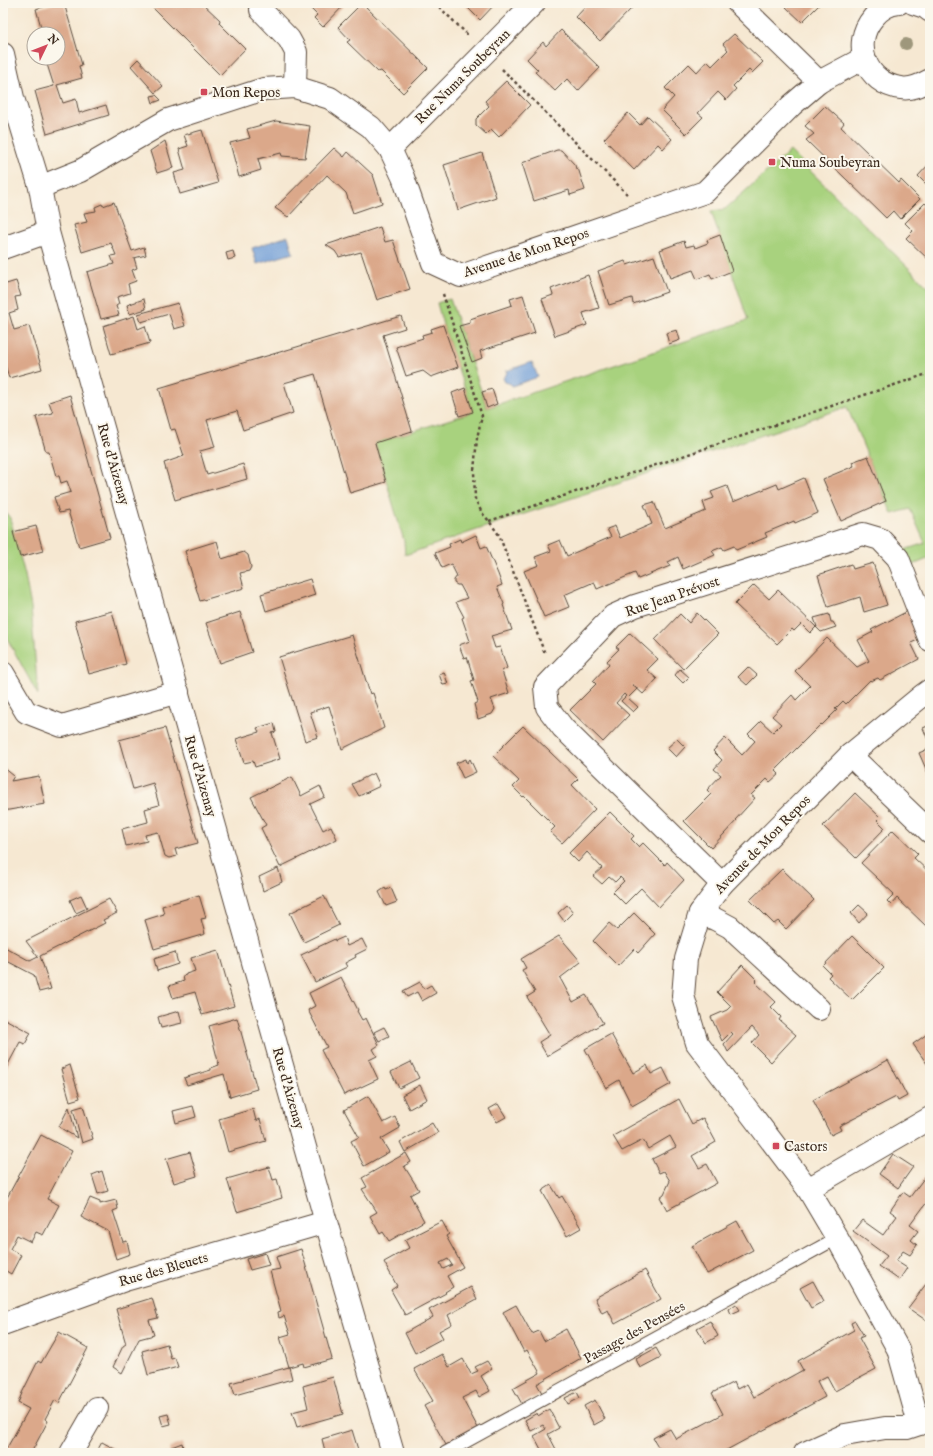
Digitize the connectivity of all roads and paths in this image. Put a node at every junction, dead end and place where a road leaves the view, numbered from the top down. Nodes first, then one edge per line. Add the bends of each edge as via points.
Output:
1 (261, 3) edge
2 (434, 3) edge
3 (534, 3) edge
4 (738, 3) edge
5 (899, 3) edge
6 (913, 3) edge
7 (930, 11) edge
8 (486, 53) junction
9 (3, 54) edge
10 (864, 58) junction
11 (3, 74) edge
12 (930, 80) edge
13 (819, 82) junction
14 (295, 87) junction
15 (13, 98) junction
16 (390, 149) junction
17 (40, 187) junction
18 (646, 212) junction
19 (48, 232) junction
20 (3, 248) edge
21 (433, 263) junction
22 (930, 373) edge
23 (490, 521) junction
24 (930, 640) edge
25 (3, 673) edge
26 (545, 687) junction
27 (930, 690) edge
28 (178, 692) junction
29 (850, 756) junction
30 (930, 832) edge
31 (722, 884) junction
32 (700, 913) junction
33 (818, 1009) dead end
34 (930, 1118) edge
35 (808, 1189) junction
36 (326, 1222) junction
37 (837, 1238) junction
38 (3, 1324) edge
39 (97, 1408) dead end
40 (924, 1426) edge
41 (71, 1453) edge
42 (393, 1453) edge
43 (445, 1453) edge
44 (805, 1453) edge

1 - 14 street via 261,10 289,38 296,52
2 - 8 path
3 - 8 street, Rue Numa Soubeyran
4 - 13 street
5 - 10 street via 877,12 867,25 862,41
6 - 7 street
8 - 16 street, Rue Numa Soubeyran
8 - 18 path
9 - 15 street, Rue d'Aizenay
10 - 12 street via 872,73 885,83 901,88 918,87
10 - 13 street, Avenue de Mon Repos
11 - 15 street, Rue d'Aizenay
13 - 18 street, Avenue de Mon Repos via 705,192
14 - 16 street via 330,98 371,127
14 - 17 street via 264,89 168,120 80,171
15 - 17 street, Rue d'Aizenay
16 - 21 street via 403,177
17 - 19 street, Rue d'Aizenay
18 - 21 street, Avenue de Mon Repos via 461,276
19 - 20 street
19 - 28 street, Rue d'Aizenay
21 - 23 path via 482,416 474,471 475,499 482,513
22 - 23 path
23 - 26 path via 499,535 545,654
24 - 26 street, Rue Jean Prévost via 898,558 880,538 863,534 635,606 613,616
25 - 28 street via 26,712 62,726
26 - 31 street via 547,707 563,728
27 - 29 street, Avenue de Mon Repos
28 - 36 street, Rue d'Aizenay
29 - 30 street
29 - 31 street, Avenue de Mon Repos
31 - 32 street, Avenue de Mon Repos
32 - 33 street via 730,927
32 - 35 street, Avenue de Mon Repos via 686,959 683,996 697,1043
34 - 35 street
35 - 37 street, Avenue de Mon Repos
36 - 38 street, Rue des Bleuets via 125,1280
36 - 42 street, Rue d'Aizenay
37 - 40 street, Avenue de Mon Repos via 898,1349
37 - 43 lane, Passage des Pensées
39 - 41 street
40 - 44 street via 885,1428 845,1435

